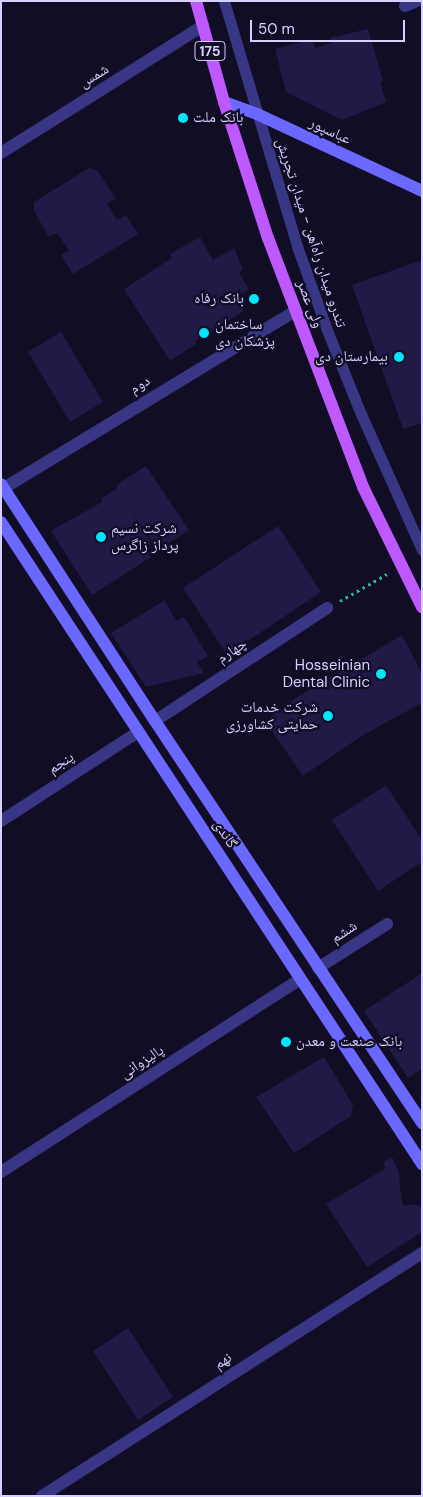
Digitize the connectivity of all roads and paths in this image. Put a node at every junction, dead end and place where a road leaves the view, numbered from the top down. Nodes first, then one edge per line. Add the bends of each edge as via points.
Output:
1 (196, 1) edge
2 (224, 1) edge
3 (203, 26) junction
4 (224, 102) junction
5 (257, 114) junction
6 (1, 154) edge
7 (422, 191) edge
8 (295, 311) junction
9 (2, 487) edge
10 (1, 522) edge
11 (422, 550) edge
12 (401, 566) junction
13 (422, 607) edge
14 (327, 608) joint
15 (155, 721) junction
16 (138, 732) junction
17 (1, 821) edge
18 (387, 924) dead end
19 (318, 968) junction
20 (300, 979) junction
21 (422, 1123) edge
22 (422, 1164) edge
23 (1, 1172) edge
24 (422, 1253) edge
25 (42, 1496) edge

1 - 3 main road, ولی عصر / 175
2 - 5 lane, تندرو میدان راه‌آهن - میدان تجریش
3 - 4 main road, ولی عصر / 175
3 - 6 street, شمس
4 - 5 main road, عباسپور
4 - 8 main road, ولی عصر / 175
5 - 7 main road, عباسپور
5 - 11 lane, تندرو میدان راه‌آهن - میدان تجریش via 298,249 342,369
8 - 9 street, دوم
8 - 12 main road, ولی عصر / 175 via 363,487
9 - 15 main road, گاندی
10 - 16 main road, گاندی
12 - 13 main road, ولی عصر / 175
12 - 14 path
14 - 15 street, چهارم
15 - 16 main road
15 - 19 main road, گاندی
16 - 17 street, پنجم
16 - 20 main road, گاندی
18 - 19 street, ششم
19 - 20 main road
19 - 21 main road, گاندی
20 - 22 main road, گاندی
20 - 23 street, پالیزوانی
24 - 25 street, نهم

